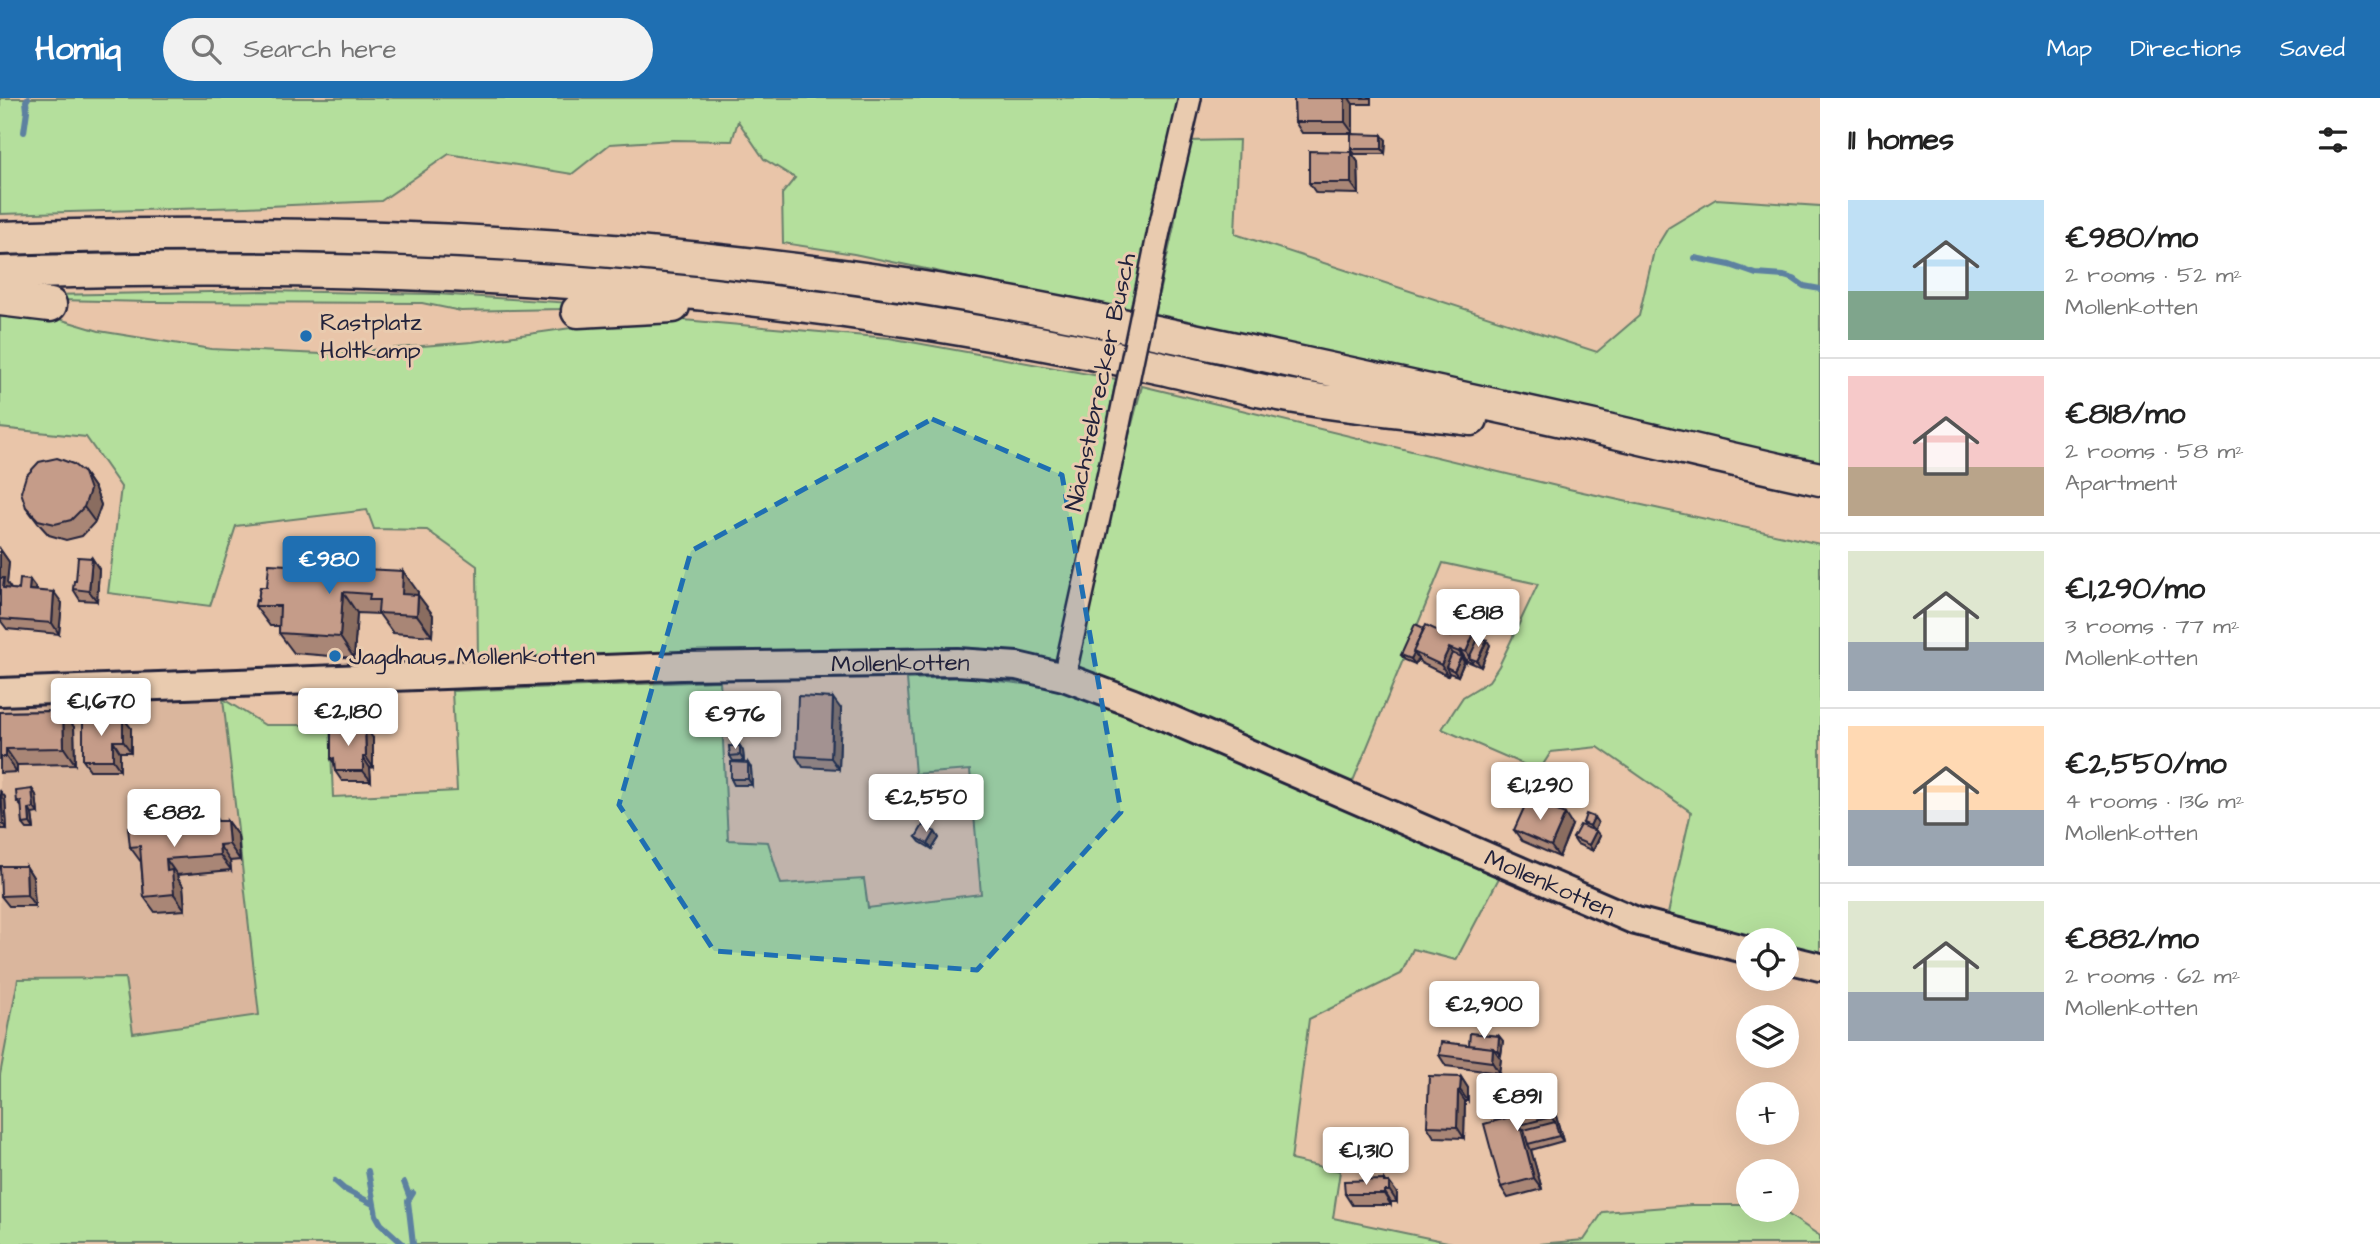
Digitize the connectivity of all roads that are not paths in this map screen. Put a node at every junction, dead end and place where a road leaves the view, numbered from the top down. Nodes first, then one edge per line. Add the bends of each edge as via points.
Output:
1 (1190, 98) edge
2 (0, 238) edge
3 (0, 273) edge
4 (0, 299) edge
5 (772, 302) junction
6 (50, 305) dead end
7 (578, 311) dead end
8 (1820, 479) edge
9 (1820, 498) edge
10 (1064, 677) junction
11 (0, 692) edge
12 (1736, 947) edge
13 (1799, 962) edge
14 (1820, 967) edge

1 - 10 street, Nächstebrecker Busch, bridge
2 - 8 highway via 314,234 474,240 771,266 906,285 1159,332
3 - 5 highway via 189,269 435,273 629,286
4 - 6 highway
5 - 7 highway
5 - 9 highway via 1014,339 1280,394 1507,424
10 - 11 main road, Mollenkotten via 1017,666 886,662
10 - 12 main road, Mollenkotten via 1636,921
13 - 14 main road

